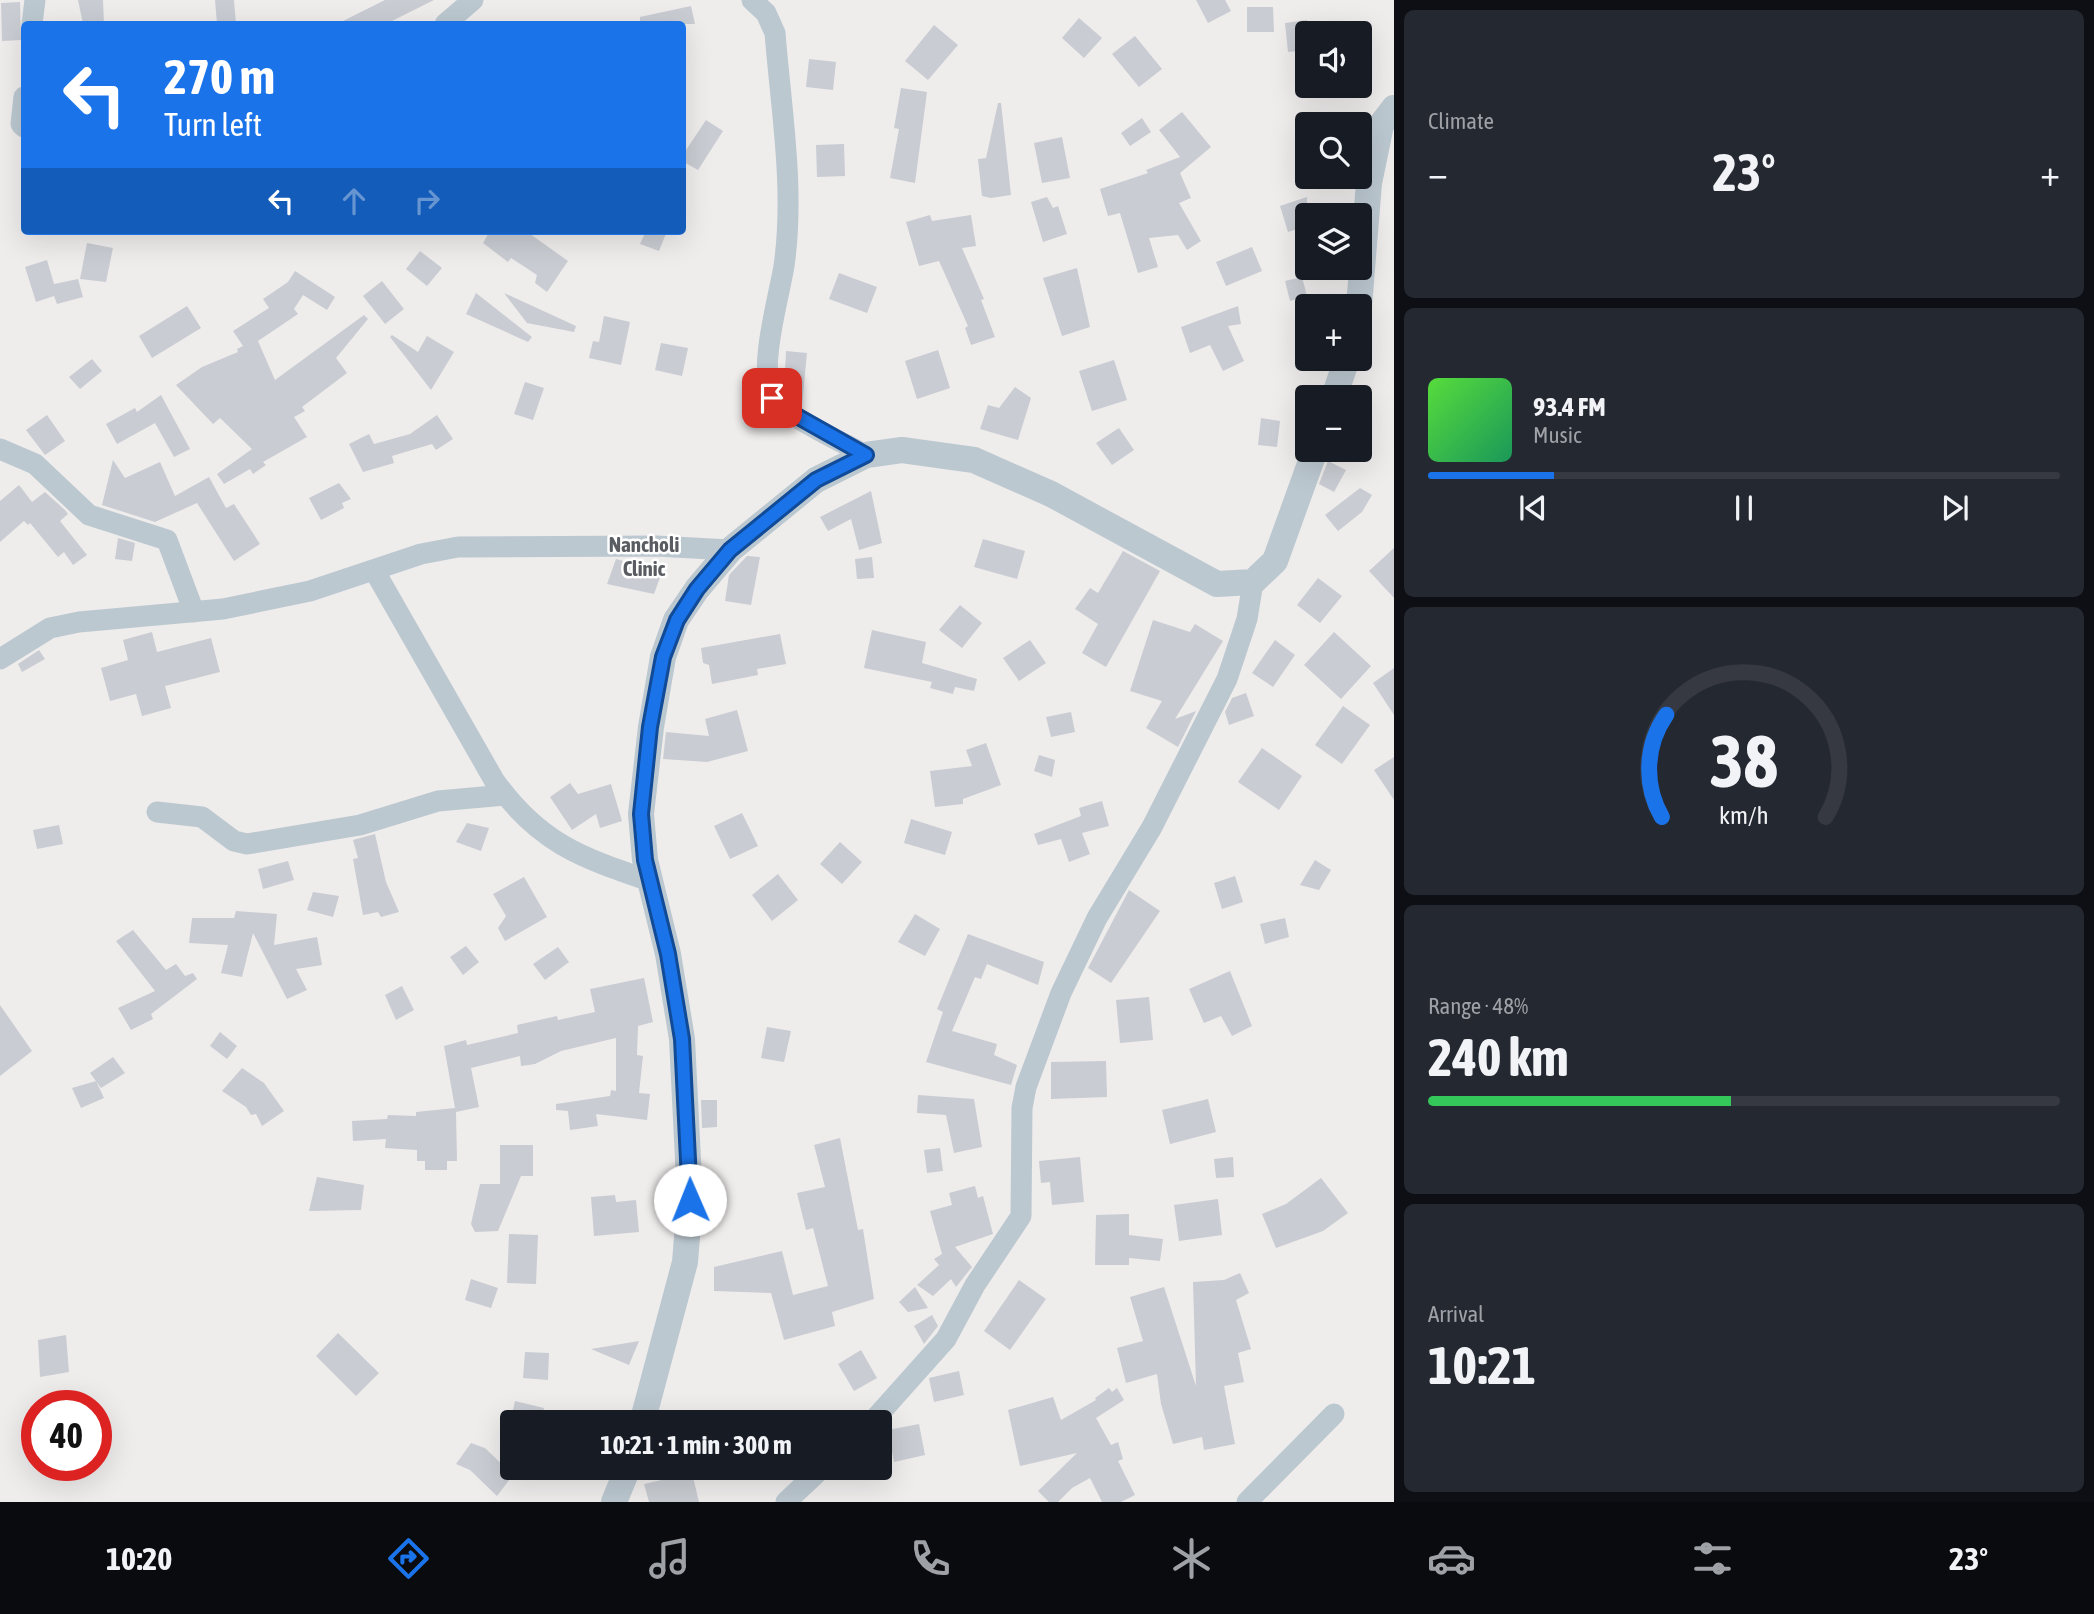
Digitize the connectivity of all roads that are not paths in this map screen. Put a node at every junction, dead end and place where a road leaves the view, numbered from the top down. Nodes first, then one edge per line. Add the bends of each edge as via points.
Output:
1 (35, 0) edge
2 (473, 0) edge
3 (752, 0) edge
4 (32, 21) edge
5 (448, 21) edge
6 (1394, 108) edge
7 (1360, 294) edge
8 (0, 449) edge
9 (866, 455) junction
10 (1311, 462) edge
11 (730, 550) junction
12 (374, 570) junction
13 (1253, 582) junction
14 (194, 612) junction
15 (0, 659) edge
16 (505, 794) junction
17 (157, 812) dead end
18 (650, 881) junction
19 (645, 1410) edge
20 (883, 1410) edge
21 (1334, 1414) dead end
22 (623, 1480) edge
23 (809, 1480) edge
24 (614, 1502) edge
25 (786, 1502) edge
26 (1247, 1502) edge

1 - 4 street
2 - 5 street
3 - 9 street via 766,13 775,33 789,214 772,324 768,386 779,406
6 - 7 street via 1381,125 1369,183
8 - 14 street via 35,464 89,515 167,540
9 - 11 street via 816,480
9 - 13 street via 902,450 974,460 1051,494 1217,584
10 - 13 street via 1275,561
11 - 12 street via 458,547
11 - 18 street via 677,620 663,657 641,814
12 - 14 street via 310,591
12 - 16 street
13 - 20 street via 1247,619 1227,679 1152,827 1097,918 1061,993 1026,1087 1021,1216 946,1339
14 - 15 street via 50,628
16 - 17 street via 438,801 360,825 247,844 234,841 202,817
16 - 18 street via 547,837 586,859
18 - 19 street via 682,1039 690,1200 685,1262
21 - 26 street
22 - 24 street
23 - 25 street

